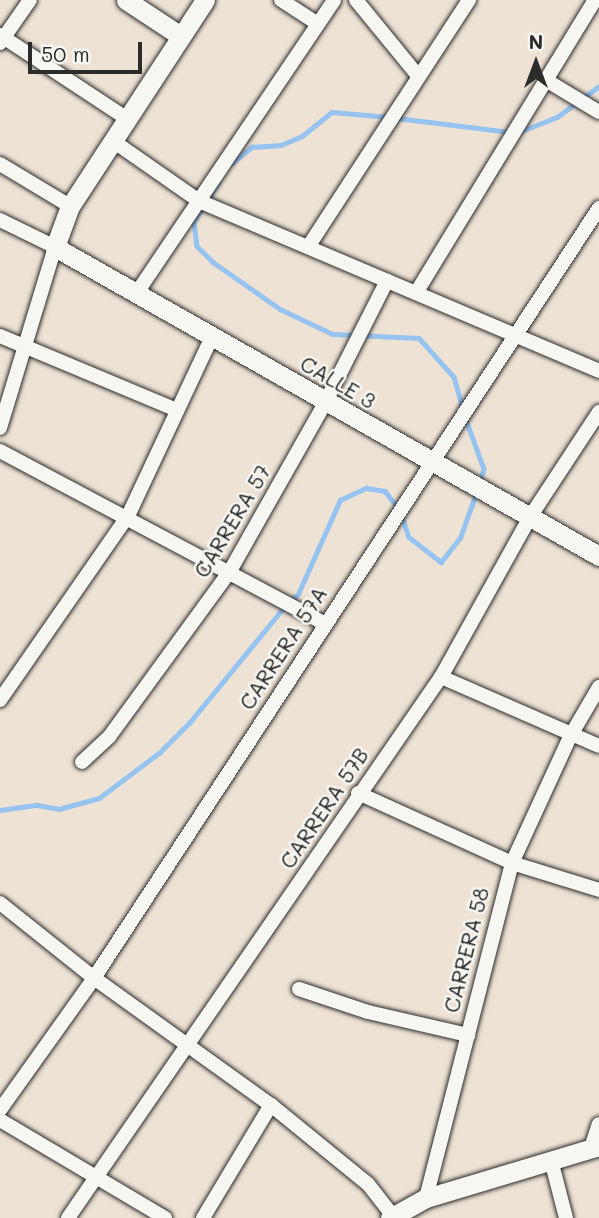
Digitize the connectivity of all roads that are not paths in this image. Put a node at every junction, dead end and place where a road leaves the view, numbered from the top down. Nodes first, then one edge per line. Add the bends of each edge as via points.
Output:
1 (30, 0) edge
2 (126, 0) edge
3 (205, 0) edge
4 (281, 0) edge
5 (334, 0) edge
6 (356, 0) edge
7 (469, 0) edge
8 (596, 0) edge
9 (318, 24) junction
10 (179, 35) junction
11 (1, 38) edge
12 (419, 77) junction
13 (547, 80) junction
14 (596, 110) edge
15 (126, 118) junction
16 (113, 141) junction
17 (0, 164) edge
18 (199, 201) junction
19 (70, 206) junction
20 (599, 208) edge
21 (0, 220) edge
22 (55, 247) junction
23 (308, 247) junction
24 (387, 281) junction
25 (416, 293) junction
26 (136, 294) junction
27 (0, 336) edge
28 (516, 336) junction
29 (212, 337) junction
30 (26, 348) junction
31 (599, 371) edge
32 (326, 401) junction
33 (177, 410) junction
34 (599, 412) edge
35 (0, 428) edge
36 (0, 451) edge
37 (432, 461) junction
38 (128, 516) junction
39 (530, 517) junction
40 (599, 556) edge
41 (230, 571) junction
42 (324, 623) junction
43 (441, 677) junction
44 (599, 687) edge
45 (0, 700) edge
46 (571, 735) junction
47 (599, 746) edge
48 (82, 762) dead end
49 (358, 793) junction
50 (512, 863) junction
51 (599, 890) edge
52 (0, 903) edge
53 (94, 978) junction
54 (299, 989) dead end
55 (468, 1035) junction
56 (187, 1045) junction
57 (271, 1105) junction
58 (0, 1110) edge
59 (0, 1120) edge
60 (599, 1124) edge
61 (595, 1147) edge
62 (551, 1160) junction
63 (95, 1177) junction
64 (425, 1198) junction
65 (391, 1216) edge
66 (68, 1218) edge
67 (165, 1218) edge
68 (203, 1218) edge
69 (566, 1218) edge

1 - 11 street
2 - 10 main road
3 - 10 main road
4 - 9 street
5 - 9 street
6 - 12 street
7 - 12 street
8 - 13 street
9 - 18 street
10 - 15 main road
11 - 15 street
12 - 23 street
13 - 14 street
13 - 25 street
15 - 16 main road
16 - 18 street
16 - 19 main road
17 - 19 street
18 - 23 street
18 - 26 street
19 - 22 main road
20 - 28 street, CARRERA 57A
21 - 22 street
22 - 26 main road, CALLE 3
22 - 30 street
23 - 24 street
24 - 25 street
24 - 32 street, CARRERA 57
25 - 28 street
26 - 29 main road, CALLE 3
27 - 30 street
28 - 31 street
28 - 37 street, CARRERA 57A
29 - 32 main road, CALLE 3
29 - 33 street
30 - 33 street
30 - 35 street
32 - 37 main road, CALLE 3
32 - 41 street, CARRERA 57
33 - 38 street
34 - 39 street, CARRERA 57B
36 - 38 street
37 - 39 main road, CALLE 3
37 - 42 street, CARRERA 57A
38 - 41 street
38 - 45 street
39 - 40 main road, CALLE 3
39 - 43 street, CARRERA 57B
41 - 42 street
41 - 48 street, CARRERA 57 via 109,737
42 - 53 street, CARRERA 57A
43 - 46 street
43 - 49 street, CARRERA 57B
44 - 46 street, CARRERA 58
46 - 47 street
46 - 50 street, CARRERA 58
49 - 50 street
49 - 56 street, CARRERA 57B
50 - 51 street
50 - 55 street, CARRERA 58
52 - 53 street
53 - 56 street
53 - 58 street, CARRERA 57A
54 - 55 street via 368,1012
55 - 64 street, CARRERA 58
56 - 57 street
56 - 63 street, CARRERA 57B
57 - 65 street via 368,1184
57 - 68 street
59 - 63 street
60 - 61 street
61 - 62 main road
62 - 64 main road
62 - 69 street
63 - 66 street, CARRERA 57B
63 - 67 street
64 - 65 main road

